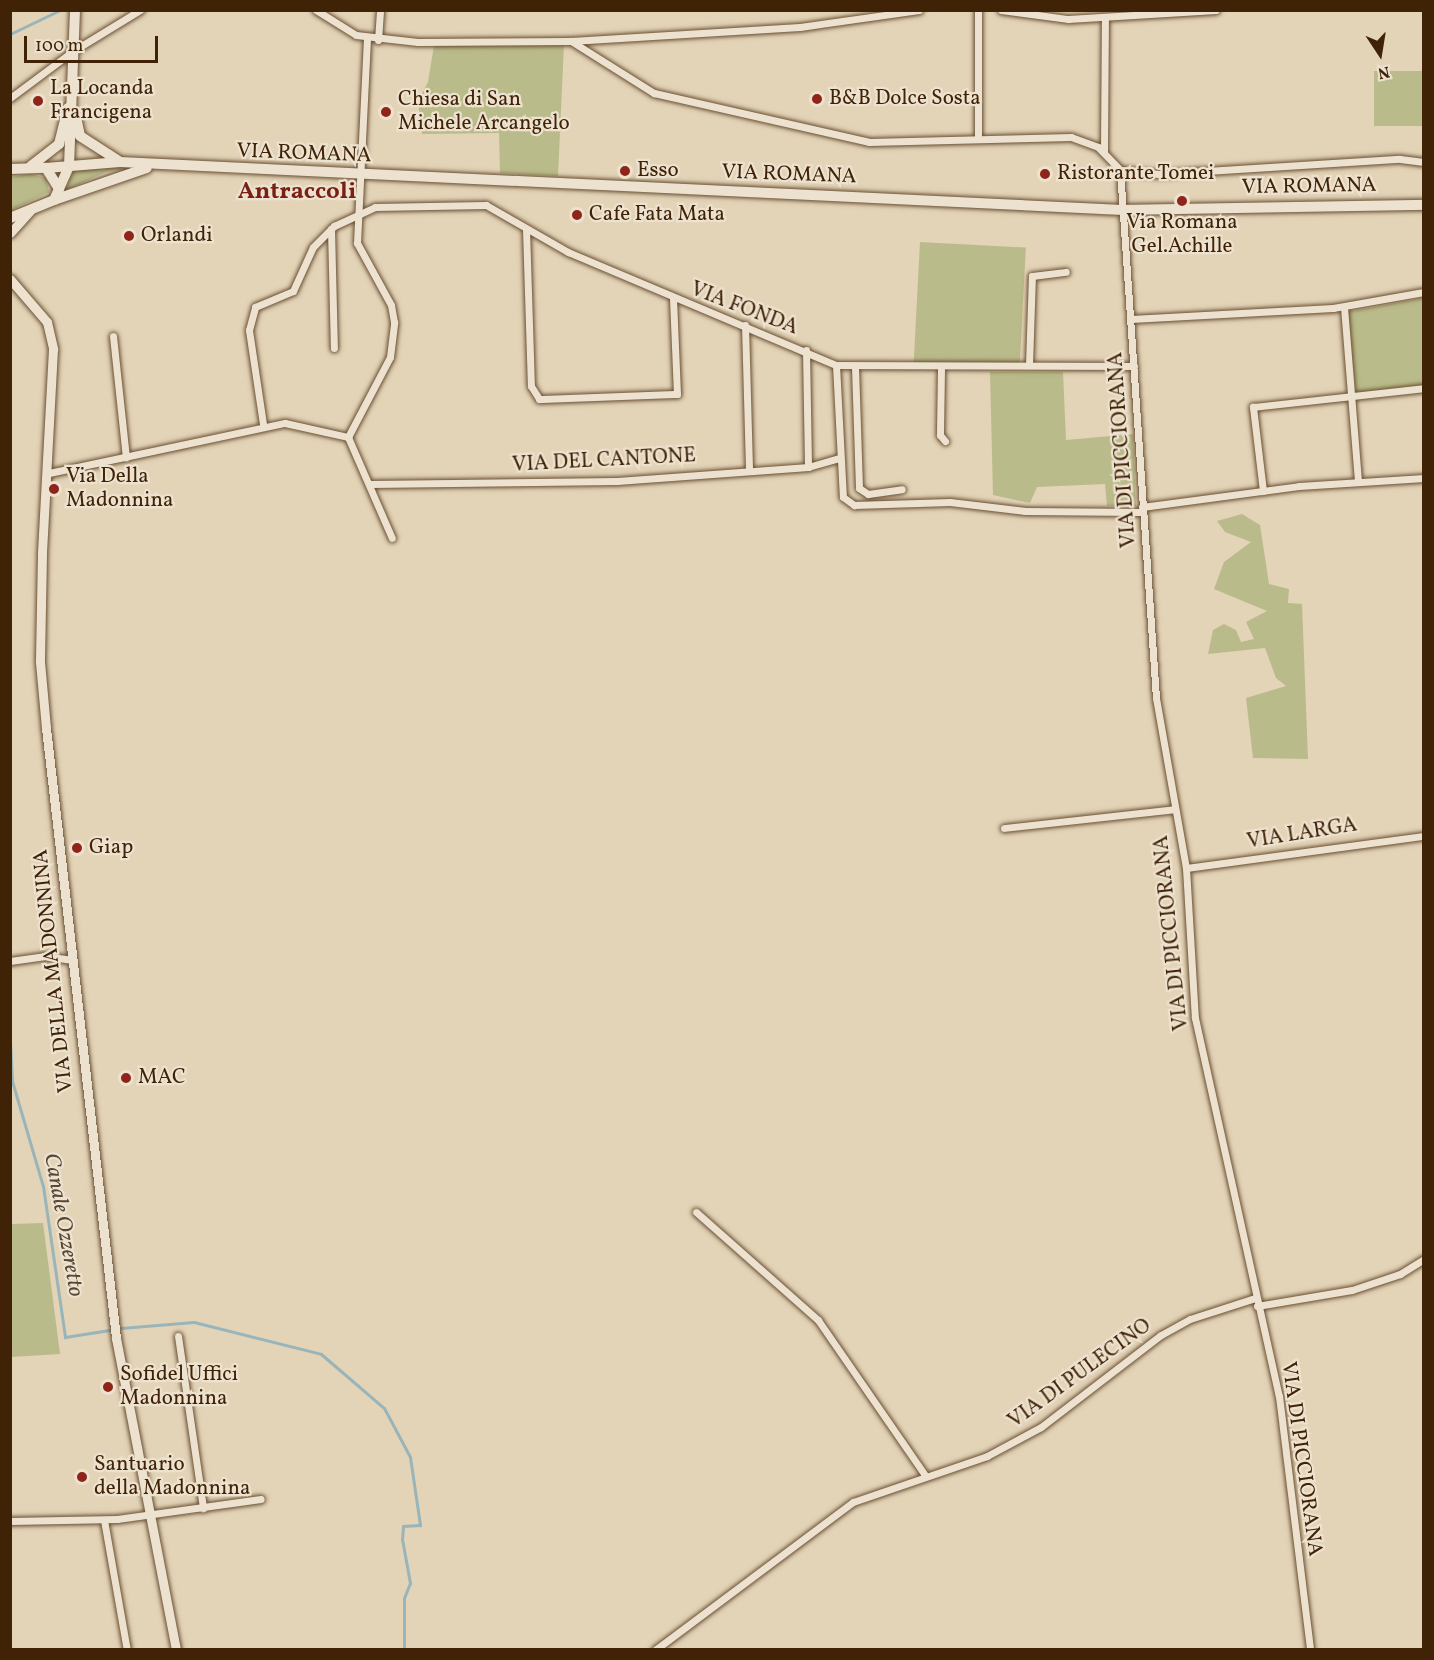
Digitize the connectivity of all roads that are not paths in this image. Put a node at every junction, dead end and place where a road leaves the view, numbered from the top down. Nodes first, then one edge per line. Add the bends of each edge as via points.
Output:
1 (75, 10) edge
2 (141, 10) edge
3 (316, 10) edge
4 (380, 10) edge
5 (919, 10) edge
6 (978, 10) edge
7 (1001, 10) edge
8 (1216, 10) edge
9 (1105, 18) junction
10 (367, 39) junction
11 (378, 40) junction
12 (571, 41) junction
13 (73, 51) junction
14 (72, 97) junction
15 (10, 98) edge
16 (978, 139) junction
17 (1104, 152) junction
18 (120, 162) junction
19 (1424, 162) edge
20 (31, 166) junction
21 (69, 166) junction
22 (153, 167) junction
23 (46, 168) junction
24 (10, 169) edge
25 (1120, 170) junction
26 (364, 176) junction
27 (59, 189) junction
28 (54, 200) junction
29 (1424, 204) edge
30 (362, 210) junction
31 (1123, 210) junction
32 (30, 211) junction
33 (10, 218) edge
34 (331, 229) junction
35 (526, 229) junction
36 (10, 233) edge
37 (10, 271) edge
38 (1066, 272) dead end
39 (10, 279) edge
40 (23, 290) junction
41 (1424, 292) edge
42 (673, 299) junction
43 (1344, 307) junction
44 (1131, 319) junction
45 (745, 324) junction
46 (113, 336) dead end
47 (334, 348) dead end
48 (806, 350) junction
49 (836, 364) junction
50 (1029, 365) junction
51 (1134, 366) junction
52 (855, 367) junction
53 (941, 369) junction
54 (1424, 388) edge
55 (1352, 399) junction
56 (263, 424) junction
57 (348, 437) junction
58 (945, 441) dead end
59 (126, 457) junction
60 (839, 458) junction
61 (808, 467) junction
62 (748, 470) junction
63 (49, 473) junction
64 (1424, 478) edge
65 (1358, 481) junction
66 (370, 484) junction
67 (902, 489) dead end
68 (1263, 491) junction
69 (1142, 509) junction
70 (392, 538) dead end
71 (1175, 809) junction
72 (1004, 828) dead end
73 (1424, 836) edge
74 (1186, 868) junction
75 (73, 960) junction
76 (10, 961) edge
77 (696, 1212) dead end
78 (1424, 1259) edge
79 (1255, 1298) junction
80 (1257, 1306) junction
81 (178, 1336) dead end
82 (925, 1475) junction
83 (261, 1499) dead end
84 (203, 1508) junction
85 (149, 1515) junction
86 (104, 1520) junction
87 (10, 1521) edge
88 (126, 1650) edge
89 (176, 1650) edge
90 (655, 1650) edge
91 (1310, 1650) edge

1 - 13 main road
2 - 13 street
3 - 10 street
4 - 11 street
5 - 12 street via 800,27
6 - 16 street
7 - 9 street
8 - 9 street
9 - 17 street
10 - 11 street
10 - 26 street via 361,109
11 - 12 street
12 - 16 street via 642,89 692,103 869,142
13 - 14 main road
13 - 15 street
14 - 18 main road via 80,136
14 - 20 main road via 59,144
14 - 21 main road
16 - 17 street via 1071,137
17 - 25 street
18 - 21 main road
18 - 22 main road
19 - 25 street via 1400,159 1183,174
20 - 23 main road
20 - 24 main road
21 - 23 main road
21 - 27 main road
22 - 26 main road, VIA ROMANA
22 - 28 main road via 101,179
23 - 27 main road
25 - 31 street, VIA DI PICCIORANA
26 - 30 street
26 - 31 main road, VIA ROMANA
27 - 28 main road
28 - 32 main road
29 - 31 main road, VIA ROMANA
30 - 34 street, VIA FONDA
30 - 35 street, VIA FONDA via 474,203 498,210
30 - 57 street via 359,253 391,305 394,322 390,357
31 - 44 street, VIA DI PICCIORANA
32 - 33 main road
32 - 36 street
34 - 47 street
34 - 56 street, VIA FONDA via 313,247 292,291 261,301 252,316 251,350
35 - 42 street, VIA FONDA
35 - 42 street via 531,386 539,399 677,394
37 - 40 street
38 - 50 street via 1032,276
39 - 40 street
40 - 63 street, VIA DELLA MADONNINA via 47,322 53,350
41 - 43 street
42 - 45 street, VIA FONDA
43 - 44 street
43 - 55 street
44 - 51 street, VIA DI PICCIORANA
45 - 48 street, VIA FONDA
45 - 62 street
46 - 59 street
48 - 49 street, VIA FONDA
48 - 61 street
49 - 52 street, VIA FONDA
49 - 60 street
50 - 51 street, VIA FONDA
50 - 53 street, VIA FONDA
51 - 69 street, VIA DI PICCIORANA
52 - 53 street, VIA FONDA
52 - 67 street via 859,488 868,494
53 - 58 street via 940,435
54 - 55 street
55 - 65 street
55 - 68 street via 1253,407
56 - 57 street via 285,423
56 - 59 street
57 - 66 street
59 - 63 street
60 - 61 street, VIA DEL CANTONE
60 - 69 street via 843,497 863,507 950,502 1025,511
61 - 62 street, VIA DEL CANTONE
62 - 66 street, VIA DEL CANTONE via 617,481
63 - 75 street, VIA DELLA MADONNINA via 40,662
64 - 65 street
65 - 68 street
66 - 70 street
68 - 69 street
69 - 71 street, VIA DI PICCIORANA via 1156,698
71 - 72 street
71 - 74 street, VIA DI PICCIORANA
73 - 74 street, VIA LARGA
74 - 79 street, VIA DI PICCIORANA via 1196,1026
75 - 76 street via 44,956
75 - 85 street, VIA DELLA MADONNINA via 116,1338
77 - 82 street via 818,1320
78 - 80 street via 1400,1274 1352,1290
79 - 80 street, VIA DI PICCIORANA
79 - 82 street, VIA DI PULECINO via 1190,1319 1161,1335 1014,1442 957,1468
80 - 91 street, VIA DI PICCIORANA via 1285,1432
81 - 84 street
82 - 90 street, VIA DI PULECINO via 847,1506
83 - 84 street
84 - 85 street
85 - 86 street
85 - 89 street, VIA DELLA MADONNINA
86 - 87 street
86 - 88 street

